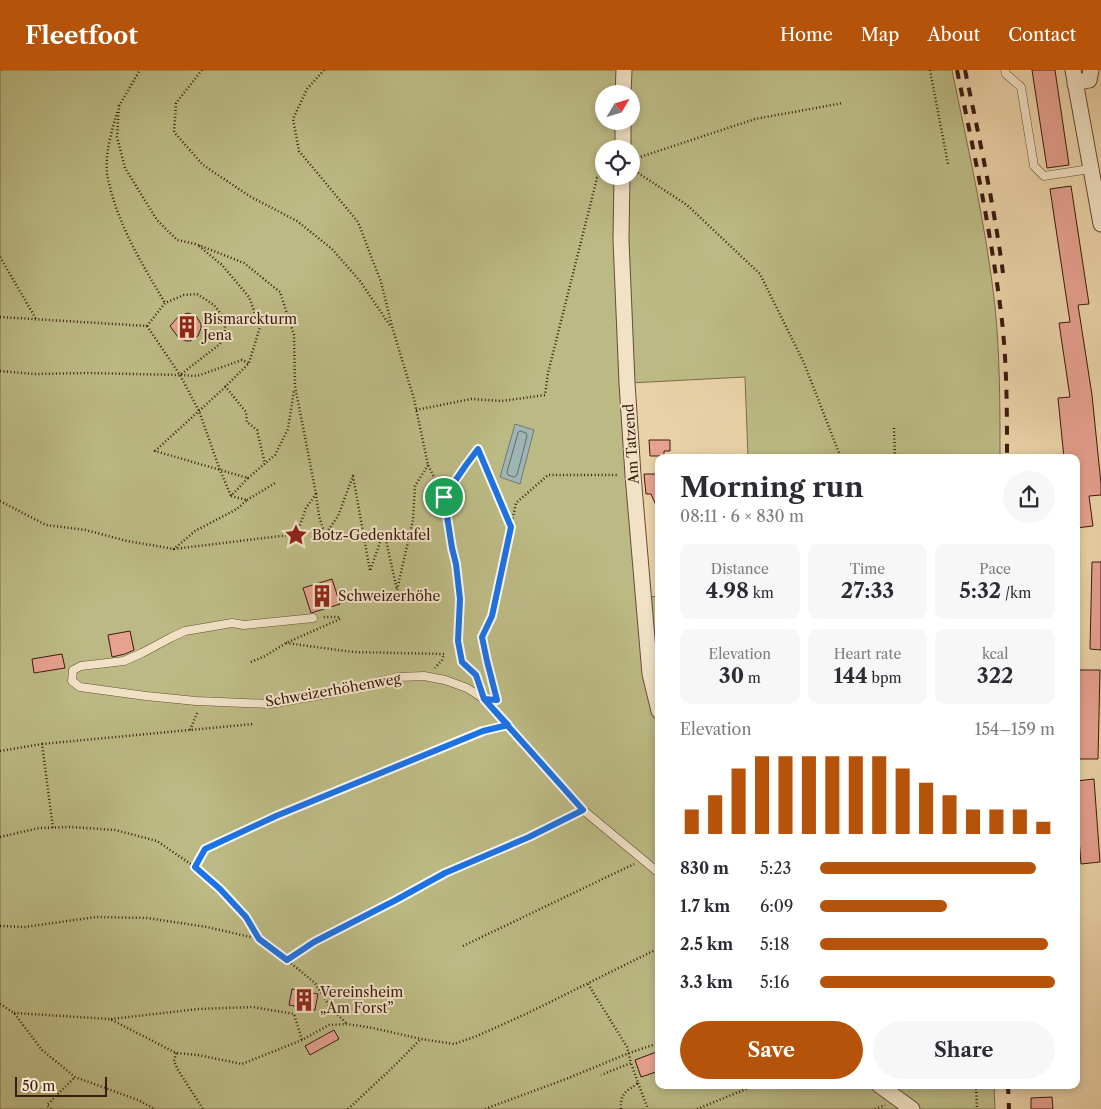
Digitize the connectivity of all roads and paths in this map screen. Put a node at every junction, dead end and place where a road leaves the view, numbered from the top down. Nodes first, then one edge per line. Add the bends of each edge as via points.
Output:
1 (140, 70) edge
2 (202, 70) edge
3 (324, 70) edge
4 (624, 70) edge
5 (930, 70) edge
6 (1005, 70) edge
7 (1091, 70) edge
8 (1074, 77) edge
9 (624, 85) edge
10 (843, 102) dead end
11 (119, 105) junction
12 (640, 157) edge
13 (948, 164) dead end
14 (1090, 169) junction
15 (640, 175) edge
16 (595, 185) edge
17 (622, 185) edge
18 (1101, 224) edge
19 (196, 244) junction
20 (0, 257) edge
21 (165, 303) junction
22 (0, 317) edge
23 (36, 318) junction
24 (147, 326) junction
25 (393, 330) junction
26 (249, 363) junction
27 (0, 371) edge
28 (180, 375) junction
29 (226, 386) junction
30 (295, 386) junction
31 (416, 410) junction
32 (199, 411) junction
33 (894, 428) dead end
34 (839, 454) edge
35 (895, 454) edge
36 (265, 464) junction
37 (428, 465) junction
38 (220, 470) junction
39 (633, 474) junction
40 (248, 478) junction
41 (275, 484) dead end
42 (316, 494) junction
43 (231, 496) junction
44 (444, 497) junction
45 (247, 500) junction
46 (0, 501) edge
47 (511, 527) junction
48 (174, 549) junction
49 (313, 618) dead end
50 (251, 662) dead end
51 (424, 676) junction
52 (655, 695) edge
53 (484, 699) junction
54 (201, 701) junction
55 (253, 724) dead end
56 (508, 725) junction
57 (190, 730) junction
58 (42, 744) junction
59 (0, 751) edge
60 (583, 810) junction
61 (53, 828) junction
62 (0, 837) edge
63 (642, 860) junction
64 (195, 867) junction
65 (655, 870) edge
66 (0, 926) edge
67 (259, 939) junction
68 (463, 946) dead end
69 (655, 950) edge
70 (287, 960) junction
71 (588, 984) junction
72 (0, 1004) edge
73 (14, 1013) junction
74 (110, 1019) junction
75 (347, 1024) junction
76 (421, 1039) junction
77 (302, 1040) junction
78 (655, 1044) edge
79 (176, 1053) junction
80 (629, 1053) junction
81 (631, 1063) junction
82 (601, 1075) dead end
83 (75, 1077) junction
84 (638, 1083) junction
85 (746, 1089) edge
86 (884, 1089) edge
87 (976, 1089) edge
88 (47, 1105) junction
89 (42, 1109) edge
90 (51, 1109) edge
91 (155, 1109) edge
92 (203, 1109) edge
93 (348, 1109) edge
94 (485, 1109) edge
95 (621, 1109) edge
96 (648, 1109) edge
97 (697, 1109) edge
98 (912, 1109) edge
99 (977, 1109) edge

1 - 11 path
2 - 25 path via 176,103 174,132 203,165 297,222 332,249 360,281
3 - 25 path via 307,89 293,118 299,151 358,222 382,282
4 - 9 street
5 - 13 path
6 - 14 lane via 1021,87 1034,166 1044,176
7 - 8 street via 1089,80 1078,82
8 - 14 street
10 - 12 path via 755,119
11 - 19 path via 117,137 125,168 157,220 176,240
11 - 21 path via 108,145 107,173 124,229
14 - 18 street
15 - 34 path via 687,205 760,274 804,363
16 - 31 path via 548,373 546,395 502,401 471,399
17 - 39 street, Am Tatzend via 626,383
19 - 26 path via 222,265 249,296 260,327
19 - 30 path via 244,263 280,292 294,336
20 - 23 path
21 - 24 path
21 - 28 path via 184,295 197,294 214,305 225,319 225,334 220,344
22 - 23 path
23 - 24 path
24 - 28 path
25 - 31 path
26 - 28 path via 242,360 197,376
26 - 29 path
27 - 28 path
28 - 32 path
29 - 32 path
29 - 36 path via 256,430
30 - 36 path via 288,429 275,455
30 - 42 path
31 - 37 path
32 - 38 path
32 - 38 path via 155,451
33 - 35 path
36 - 40 path
37 - 42 path via 415,486 413,520 398,590 384,531 370,571 353,476 338,516 325,535
37 - 44 path
38 - 40 path
38 - 43 path
39 - 47 path via 548,475 516,503
39 - 52 street, Am Tatzend via 650,674
40 - 43 path
41 - 45 path
42 - 48 path via 306,508 297,534
43 - 45 path
44 - 47 path via 478,449
44 - 53 path via 460,599 458,641 462,662 476,675
45 - 48 path via 237,509 195,531
46 - 48 path via 46,525
47 - 53 path via 492,616 482,637 497,700
49 - 54 lane, Schweizerhöhenweg via 244,625 232,623 185,631 124,660 73,670 72,681 80,688
50 - 51 path via 286,643 352,652 444,654 436,668
51 - 53 lane, Schweizerhöhenweg via 467,688
51 - 54 lane, Schweizerhöhenweg via 398,677 270,704
53 - 56 lane, Schweizerhöhenweg
54 - 57 path
55 - 57 path
56 - 60 lane, Schweizerhöhenweg
56 - 64 path via 483,731 276,816 205,849
57 - 58 path
58 - 59 path
58 - 61 path
60 - 63 lane, Schweizerhöhenweg
60 - 70 path via 445,873 314,942
61 - 62 path
61 - 64 path via 115,830 132,834 156,841
63 - 65 lane, Schweizerhöhenweg
63 - 68 path
64 - 67 path via 246,917
66 - 67 path via 25,927 96,917 147,918
67 - 70 path
69 - 71 path
70 - 75 path via 315,983 331,1008
71 - 76 path via 478,1036 454,1044
71 - 80 path
72 - 73 path
73 - 74 path
73 - 83 path via 42,1050
74 - 77 path via 198,1009 253,1007 294,1014
74 - 79 path
75 - 76 path
75 - 77 path via 329,1025
76 - 93 path
77 - 79 path via 242,1064
78 - 80 path
79 - 92 path via 174,1061 178,1070
80 - 81 path
80 - 94 path
81 - 82 path
81 - 84 path
83 - 88 path
83 - 91 path
84 - 95 path via 624,1093
84 - 96 path
85 - 97 path
86 - 98 street
87 - 99 path
88 - 89 path
88 - 90 path

